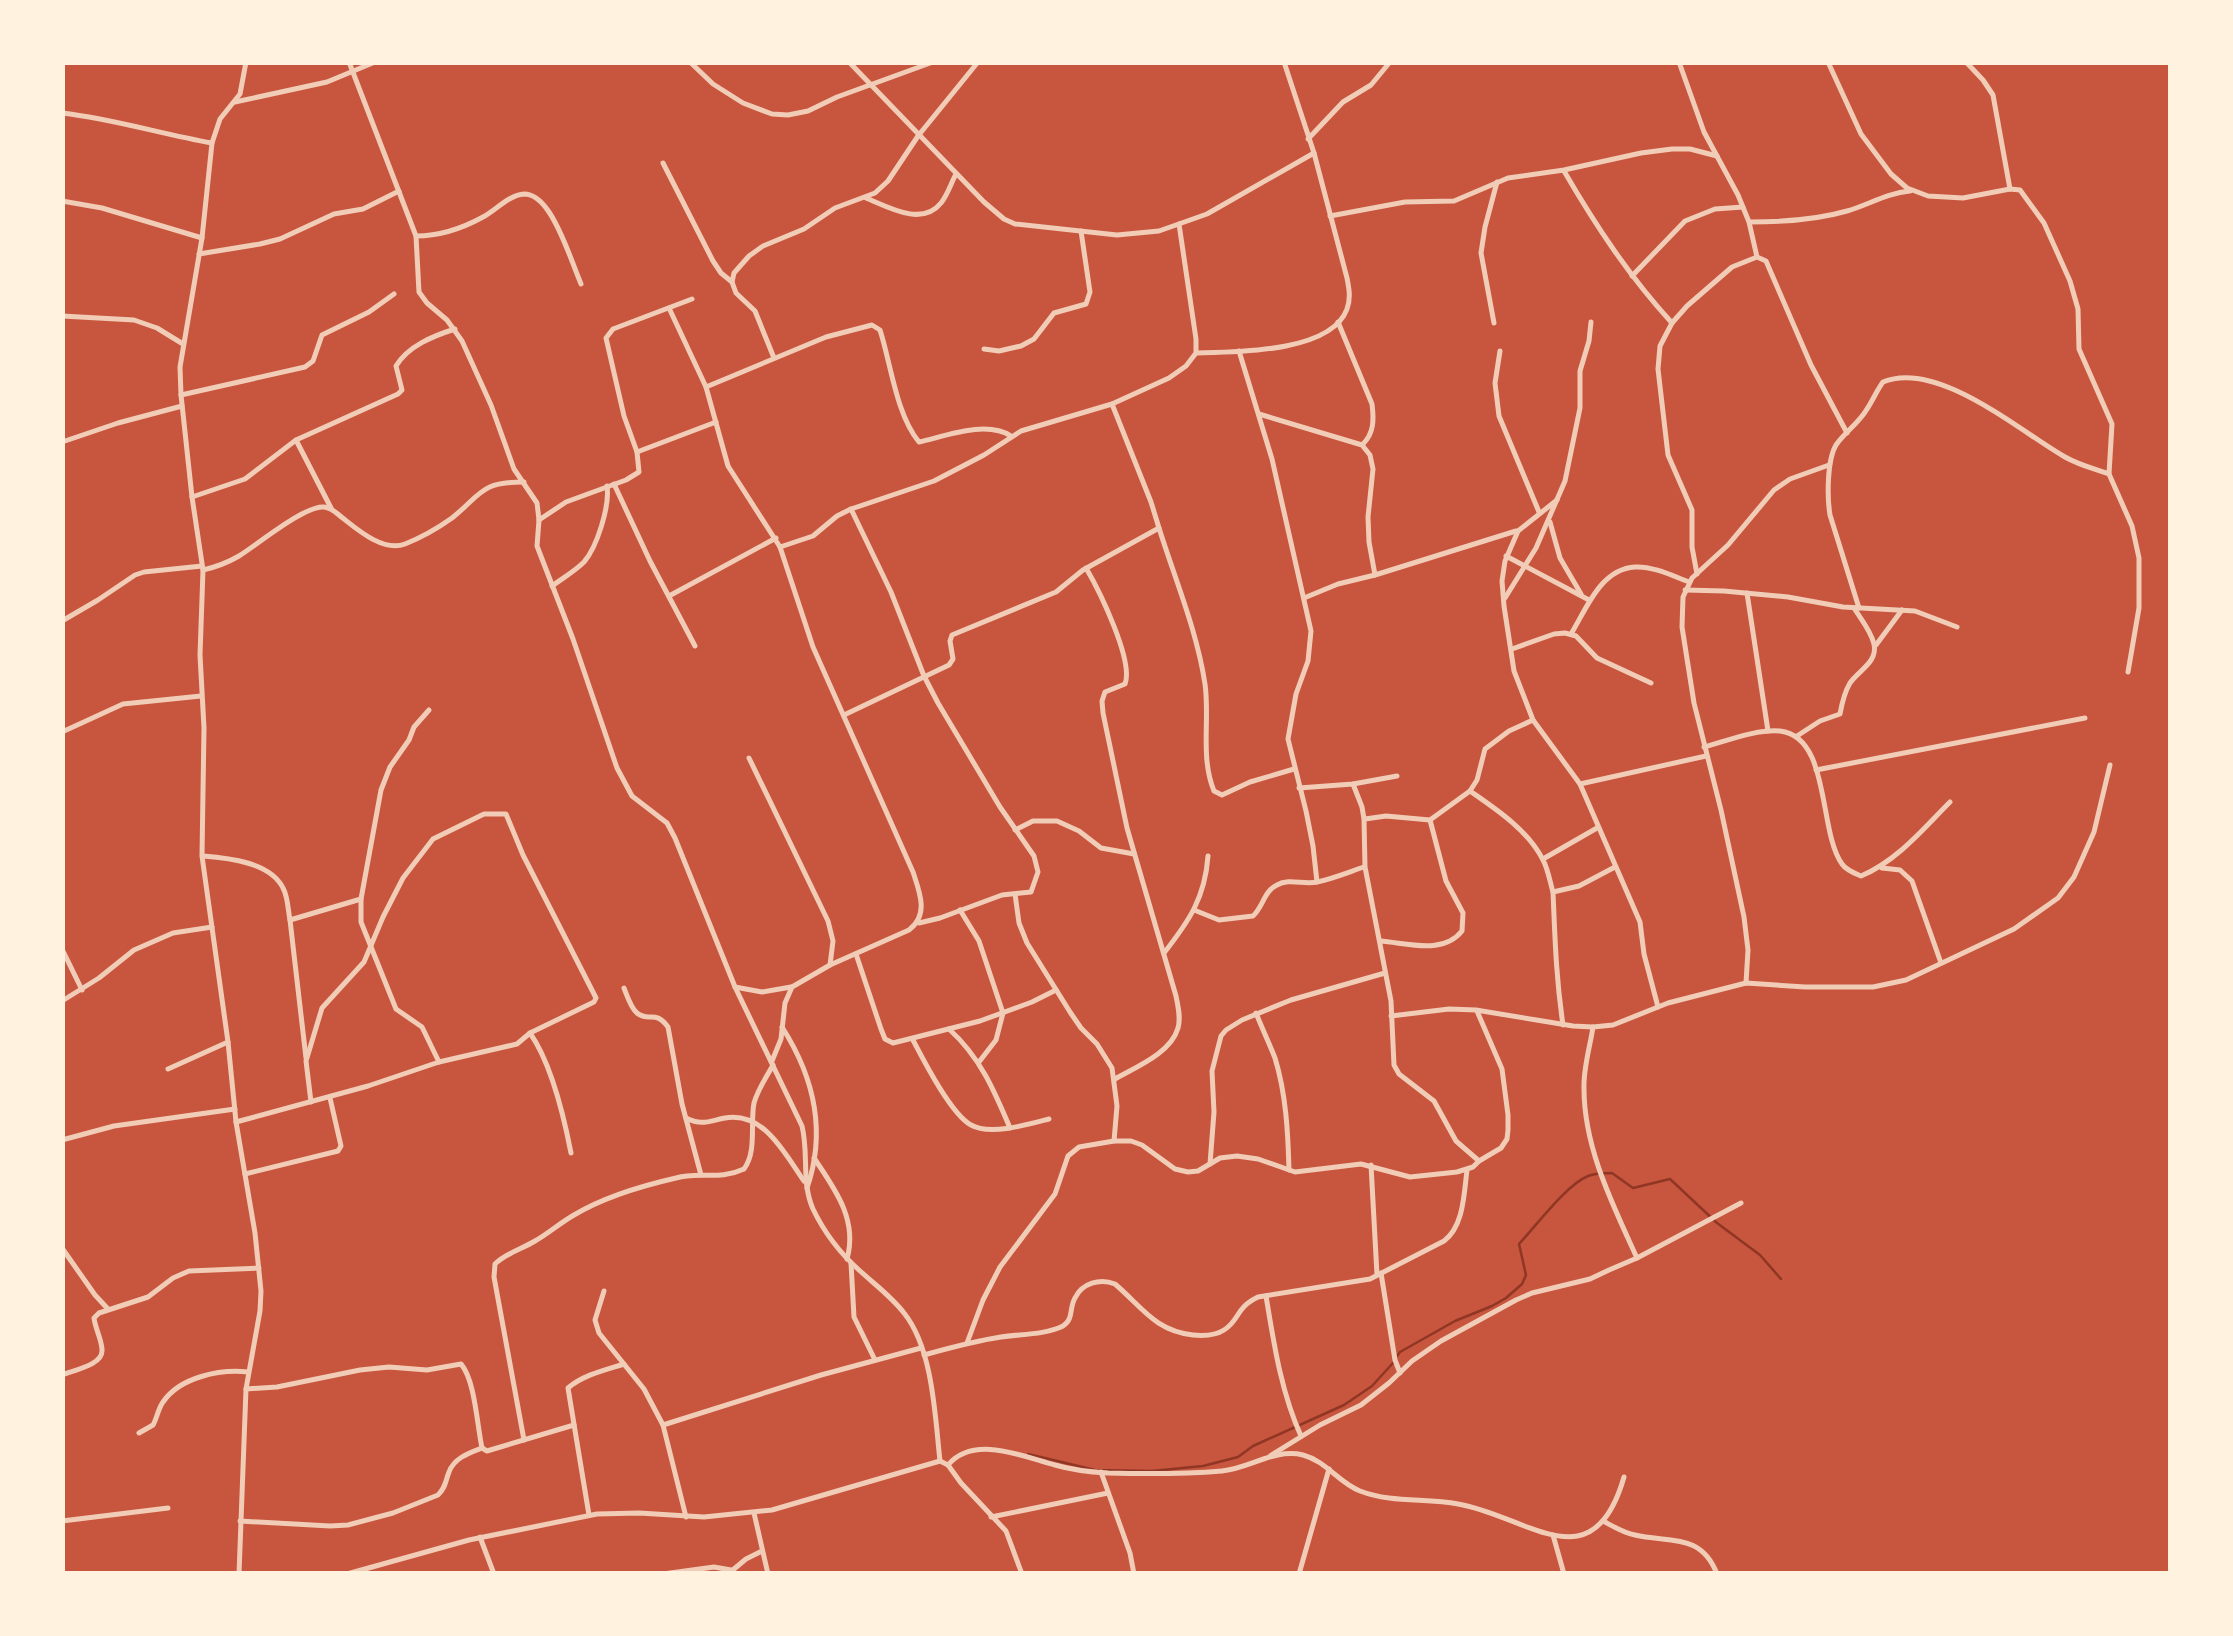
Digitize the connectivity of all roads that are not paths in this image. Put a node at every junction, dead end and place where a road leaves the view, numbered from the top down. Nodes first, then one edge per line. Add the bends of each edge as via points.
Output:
1 (246, 62) edge
2 (349, 62) edge
3 (375, 62) edge
4 (690, 62) edge
5 (849, 62) edge
6 (933, 62) edge
7 (978, 62) edge
8 (1284, 62) edge
9 (1390, 62) edge
10 (1679, 62) edge
11 (1828, 62) edge
12 (1966, 62) edge
13 (352, 73) junction
14 (872, 86) junction
15 (235, 102) junction
16 (62, 113) edge
17 (918, 136) junction
18 (1308, 139) junction
19 (212, 143) junction
20 (1314, 153) junction
21 (1717, 156) junction
22 (663, 163) dead end
23 (1564, 170) junction
24 (956, 174) junction
25 (1498, 182) junction
26 (2010, 189) junction
27 (399, 191) junction
28 (1912, 191) junction
29 (866, 198) junction
30 (62, 201) edge
31 (1743, 206) junction
32 (1330, 216) junction
33 (1749, 222) junction
34 (1180, 224) junction
35 (1081, 230) junction
36 (416, 236) junction
37 (202, 238) junction
38 (199, 254) junction
39 (1757, 257) junction
40 (1632, 276) junction
41 (732, 282) junction
42 (580, 284) dead end
43 (394, 294) dead end
44 (692, 299) dead end
45 (668, 308) junction
46 (62, 316) edge
47 (1338, 322) junction
48 (1590, 322) dead end
49 (1494, 323) dead end
50 (1672, 323) junction
51 (455, 329) junction
52 (183, 344) junction
53 (984, 349) dead end
54 (1500, 351) dead end
55 (1196, 352) junction
56 (1239, 352) junction
57 (774, 358) junction
58 (706, 387) junction
59 (181, 396) junction
60 (1112, 404) junction
61 (182, 406) junction
62 (1260, 414) junction
63 (716, 422) junction
64 (1848, 433) junction
65 (1011, 436) junction
66 (64, 439) edge
67 (296, 440) junction
68 (1362, 445) junction
69 (638, 452) junction
70 (1829, 466) junction
71 (2109, 474) junction
72 (524, 482) junction
73 (610, 485) junction
74 (192, 497) junction
75 (1557, 500) junction
76 (332, 509) junction
77 (851, 509) junction
78 (1539, 512) junction
79 (1549, 519) junction
80 (539, 520) junction
81 (1158, 528) junction
82 (1518, 530) junction
83 (776, 538) junction
84 (780, 547) junction
85 (1506, 556) junction
86 (1527, 566) junction
87 (202, 568) junction
88 (1086, 568) junction
89 (1696, 574) junction
90 (1375, 575) junction
91 (1689, 582) junction
92 (552, 586) junction
93 (1685, 590) junction
94 (1747, 593) junction
95 (670, 596) junction
96 (1304, 598) junction
97 (1586, 598) junction
98 (1504, 600) junction
99 (1857, 608) junction
100 (1902, 610) junction
101 (62, 621) edge
102 (1957, 627) dead end
103 (1571, 634) junction
104 (694, 646) dead end
105 (1875, 648) junction
106 (1511, 649) junction
107 (2128, 672) dead end
108 (924, 676) junction
109 (1651, 683) dead end
110 (202, 696) junction
111 (429, 710) dead end
112 (844, 715) junction
113 (2085, 718) dead end
114 (1534, 720) junction
115 (62, 732) edge
116 (1768, 732) junction
117 (1797, 736) junction
118 (1704, 747) junction
119 (1706, 756) junction
120 (749, 758) dead end
121 (2110, 765) dead end
122 (1294, 769) junction
123 (1816, 770) junction
124 (1397, 776) dead end
125 (1352, 784) junction
126 (1580, 784) junction
127 (1299, 788) junction
128 (1470, 791) junction
129 (1950, 802) dead end
130 (1364, 820) junction
131 (1430, 820) junction
132 (1597, 828) junction
133 (1015, 830) junction
134 (1134, 854) junction
135 (202, 856) junction
136 (1208, 856) dead end
137 (1543, 859) junction
138 (1365, 867) junction
139 (1614, 867) junction
140 (1880, 868) junction
141 (1316, 882) junction
142 (1553, 892) junction
143 (1015, 894) junction
144 (361, 898) junction
145 (960, 910) junction
146 (1194, 910) junction
147 (290, 920) junction
148 (919, 922) junction
149 (212, 927) junction
150 (1380, 941) junction
151 (371, 947) junction
152 (62, 950) edge
153 (1164, 953) junction
154 (856, 954) junction
155 (1941, 963) junction
156 (830, 965) junction
157 (1386, 973) junction
158 (1746, 983) junction
159 (735, 987) junction
160 (792, 987) junction
161 (624, 988) dead end
162 (82, 990) junction
163 (1056, 990) junction
164 (62, 1001) edge
165 (1658, 1008) junction
166 (1476, 1010) junction
167 (1004, 1013) junction
168 (1256, 1014) junction
169 (1391, 1016) junction
170 (1563, 1025) junction
171 (782, 1027) junction
172 (1593, 1027) junction
173 (950, 1030) junction
174 (530, 1034) junction
175 (913, 1040) junction
176 (228, 1042) junction
177 (306, 1061) junction
178 (439, 1062) junction
179 (773, 1062) junction
180 (979, 1062) junction
181 (168, 1070) dead end
182 (1115, 1079) junction
183 (330, 1097) junction
184 (311, 1102) junction
185 (235, 1109) junction
186 (686, 1118) junction
187 (1049, 1119) dead end
188 (752, 1121) junction
189 (236, 1122) junction
190 (1010, 1128) junction
191 (62, 1140) edge
192 (1114, 1141) junction
193 (571, 1153) dead end
194 (814, 1158) junction
195 (1478, 1161) junction
196 (1210, 1164) junction
197 (1372, 1165) junction
198 (1290, 1170) junction
199 (1467, 1170) junction
200 (245, 1174) junction
201 (701, 1175) junction
202 (806, 1187) junction
203 (1741, 1203) dead end
204 (62, 1248) edge
205 (1637, 1258) junction
206 (849, 1261) junction
207 (259, 1268) junction
208 (1379, 1274) junction
209 (604, 1291) dead end
210 (1266, 1296) junction
211 (108, 1310) junction
212 (967, 1343) junction
213 (922, 1352) junction
214 (875, 1360) junction
215 (624, 1364) junction
216 (248, 1372) junction
217 (1400, 1373) junction
218 (62, 1375) edge
219 (246, 1389) junction
220 (663, 1425) junction
221 (574, 1426) junction
222 (139, 1432) dead end
223 (1301, 1436) junction
224 (524, 1440) junction
225 (482, 1448) junction
226 (1268, 1457) junction
227 (940, 1461) junction
228 (948, 1465) junction
229 (1329, 1469) junction
230 (1101, 1472) junction
231 (1624, 1477) dead end
232 (1108, 1493) junction
233 (168, 1508) dead end
234 (754, 1513) junction
235 (589, 1516) junction
236 (686, 1516) junction
237 (991, 1517) junction
238 (62, 1520) edge
239 (240, 1521) junction
240 (1604, 1522) junction
241 (1553, 1535) junction
242 (480, 1537) junction
243 (762, 1551) junction
244 (730, 1572) edge
245 (351, 1573) edge
246 (238, 1574) edge
247 (494, 1574) edge
248 (663, 1574) edge
249 (768, 1574) edge
250 (1022, 1574) edge
251 (1134, 1574) edge
252 (1299, 1574) edge
253 (1564, 1574) edge
254 (1717, 1574) edge

1 - 15 street
2 - 13 street
3 - 13 street
4 - 14 street via 728,94 772,114 808,111
5 - 14 street
6 - 14 street
7 - 17 street
8 - 18 street
9 - 18 street
10 - 21 street
11 - 28 street via 1861,134
12 - 26 street via 1992,95
13 - 15 street
13 - 27 street
14 - 17 street
15 - 19 street
16 - 19 street
17 - 24 street
17 - 29 street via 888,180
18 - 20 street
19 - 37 street
20 - 32 street
20 - 34 street
21 - 23 street via 1672,149
21 - 31 street
22 - 41 street via 712,262
23 - 25 street
23 - 40 street
24 - 29 street via 937,207 921,215
24 - 35 street via 1004,219
25 - 32 street via 1448,202
25 - 49 street via 1481,242
26 - 28 street via 1963,198
26 - 71 street via 2032,204 2075,295 2078,349 2112,424
27 - 36 street
27 - 38 street via 280,238
28 - 33 street via 1849,211
29 - 41 street via 763,246
30 - 37 street
31 - 33 street
31 - 40 street via 1685,222
32 - 47 street via 1349,290
33 - 39 street
34 - 35 street via 1142,234
34 - 55 street
35 - 53 street via 1086,304 1054,313 1021,346
36 - 42 street via 436,235 529,194 550,214
36 - 51 street via 422,298
37 - 38 street
38 - 52 street
39 - 50 street via 1732,267
39 - 64 street via 1770,266
40 - 50 street
41 - 57 street via 754,311
43 - 59 street via 322,335 304,367
44 - 45 street
45 - 58 street
45 - 69 street via 613,328 606,338
46 - 52 street via 134,320
47 - 56 street via 1301,343
47 - 68 street via 1372,404 1372,432
48 - 75 street via 1578,420
50 - 89 street via 1658,369 1668,455 1692,510
51 - 67 street via 398,360 398,394
51 - 72 street
52 - 59 street
54 - 78 street via 1499,416
55 - 56 street
55 - 60 street via 1169,378
56 - 62 street
57 - 58 street
57 - 65 street via 872,325 880,330 919,442 981,429
58 - 63 street
59 - 61 street
60 - 65 street
60 - 81 street
61 - 66 street
61 - 74 street
62 - 68 street
62 - 96 street
63 - 69 street
63 - 83 street via 728,466
64 - 70 street
64 - 71 street via 1883,382 1923,380 1981,403 2062,456
65 - 77 street via 934,480
67 - 74 street via 254,474
67 - 76 street
68 - 90 street via 1373,469 1368,517
69 - 73 street via 639,472
70 - 89 street via 1774,490
70 - 99 street via 1830,515
71 - 107 street via 2138,558 2139,608
72 - 76 street via 490,486 448,521 396,547 364,534
72 - 80 street
73 - 80 street
73 - 92 street via 591,552
73 - 95 street
74 - 87 street
75 - 78 street
75 - 79 street
76 - 87 street via 309,511 240,556
77 - 84 street via 813,536
77 - 108 street
78 - 82 street
79 - 86 street
79 - 97 street via 1560,558
80 - 92 street via 537,546
81 - 88 street
81 - 122 street via 1202,666 1214,791 1222,795
82 - 85 street
82 - 90 street
83 - 84 street
83 - 95 street
84 - 112 street
85 - 86 street
85 - 98 street
86 - 97 street
86 - 98 street
87 - 101 street via 144,572
87 - 110 street
88 - 108 street via 1056,592 952,635 952,663
88 - 134 street via 1128,674 1102,701
89 - 91 street
90 - 96 street
91 - 93 street
91 - 97 street via 1635,567
92 - 159 street via 621,778 675,838
93 - 94 street
93 - 118 street via 1682,627
94 - 99 street
94 - 116 street
95 - 104 street
96 - 122 street via 1311,645 1289,725
97 - 103 street
98 - 106 street
99 - 100 street
99 - 105 street
100 - 102 street
100 - 105 street
103 - 106 street
103 - 109 street via 1597,658
105 - 117 street via 1843,697 1840,714
106 - 114 street
108 - 112 street
108 - 133 street
110 - 115 street via 123,704
110 - 135 street
111 - 144 street via 381,790
112 - 148 street via 913,872
113 - 123 street
114 - 126 street
114 - 128 street via 1485,749
116 - 117 street
116 - 118 street
117 - 123 street
118 - 119 street
119 - 126 street
119 - 158 street via 1744,917
120 - 156 street via 828,921 834,941
121 - 155 street via 2094,832 2058,898 2014,929
122 - 127 street
123 - 140 street via 1840,862 1861,876
124 - 125 street
125 - 127 street
125 - 130 street
126 - 132 street
127 - 141 street
128 - 131 street
128 - 137 street via 1521,831
129 - 140 street
130 - 131 street
130 - 138 street
131 - 150 street via 1463,914 1462,930 1439,946
132 - 137 street
132 - 139 street
133 - 134 street via 1034,820 1056,821 1101,848
133 - 143 street via 1038,872 1032,892
134 - 153 street
135 - 147 street via 235,858 272,875 283,888
135 - 149 street
136 - 146 street
137 - 142 street
138 - 141 street
138 - 150 street
139 - 142 street
139 - 165 street via 1640,922
140 - 155 street via 1900,870 1912,881
141 - 146 street via 1274,886 1253,916 1219,920
142 - 170 street
143 - 145 street
143 - 163 street via 1022,935
144 - 147 street
144 - 151 street
145 - 148 street
145 - 167 street
146 - 153 street
147 - 177 street
148 - 154 street
149 - 162 street via 173,933 134,950
149 - 176 street
150 - 157 street
151 - 174 street via 403,878 434,839 484,814 506,814 596,998
151 - 177 street via 322,1008
151 - 178 street via 396,1009 422,1027
152 - 162 street
153 - 182 street via 1178,1032
154 - 156 street
154 - 175 street via 885,1039
155 - 158 street via 1874,987
156 - 160 street
157 - 168 street
157 - 169 street
158 - 165 street
159 - 160 street
159 - 179 street
160 - 171 street
161 - 186 street via 636,1012 655,1015 668,1027
162 - 164 street
163 - 167 street
163 - 182 street
165 - 172 street
166 - 169 street
166 - 170 street
166 - 195 street via 1502,1069 1508,1115 1502,1148
167 - 173 street
167 - 180 street via 996,1040
168 - 196 street via 1226,1030 1214,1057
168 - 198 street via 1282,1087
169 - 195 street via 1396,1069 1434,1101 1456,1141
170 - 172 street
171 - 179 street
171 - 194 street via 816,1106
172 - 205 street via 1584,1088 1591,1138
173 - 175 street
173 - 180 street
174 - 178 street via 517,1044
174 - 193 street via 546,1064
175 - 190 street via 968,1124
176 - 181 street
176 - 185 street
177 - 184 street
178 - 183 street
179 - 188 street
179 - 202 street via 804,1134
180 - 190 street
182 - 192 street
183 - 184 street
183 - 200 street via 338,1151
184 - 189 street
185 - 189 street
185 - 191 street
186 - 188 street via 698,1124
186 - 201 street
187 - 190 street
188 - 201 street via 744,1169
188 - 202 street via 783,1148
189 - 200 street
192 - 196 street via 1142,1144 1183,1172
192 - 212 street via 1070,1152 1055,1194 994,1278
194 - 202 street
194 - 206 street via 848,1216
195 - 199 street
196 - 198 street via 1237,1156
197 - 198 street
197 - 199 street via 1410,1177
197 - 208 street
199 - 208 street via 1452,1235
200 - 207 street
201 - 224 street via 598,1202 495,1264
202 - 206 street via 822,1225
203 - 205 street
204 - 211 street
205 - 217 street via 1516,1300 1441,1341
206 - 213 street via 903,1311
206 - 214 street via 854,1317
207 - 211 street via 189,1271 148,1298
207 - 216 street via 260,1311
208 - 210 street
208 - 217 street
209 - 215 street via 595,1320
210 - 212 street via 1246,1303 1226,1329 1207,1336 1162,1326 1115,1284 1097,1281 1077,1294 1063,1325
210 - 223 street via 1286,1398
211 - 218 street via 94,1318 99,1359
212 - 213 street
213 - 214 street
213 - 227 street
214 - 220 street
215 - 220 street
215 - 221 street via 570,1386
216 - 219 street
216 - 222 street via 219,1370 175,1390 153,1426
217 - 223 street via 1361,1405
219 - 225 street via 389,1366 428,1370 461,1364
219 - 239 street
220 - 236 street
221 - 224 street
221 - 235 street
223 - 226 street
224 - 225 street
225 - 239 street via 454,1463 438,1494 367,1521
226 - 229 street via 1303,1455
226 - 230 street via 1224,1471
227 - 228 street
227 - 234 street
228 - 230 street via 956,1456 989,1450
228 - 237 street
229 - 241 street via 1374,1496 1462,1504
229 - 252 street
230 - 232 street
231 - 240 street
232 - 237 street
232 - 251 street
233 - 238 street
234 - 236 street
234 - 243 street
235 - 236 street
235 - 242 street
237 - 250 street via 1006,1531
239 - 246 street
240 - 241 street via 1585,1534
240 - 254 street via 1629,1534 1685,1541
241 - 253 street
242 - 245 street
242 - 247 street
243 - 244 street
243 - 249 street
244 - 248 street via 714,1567

